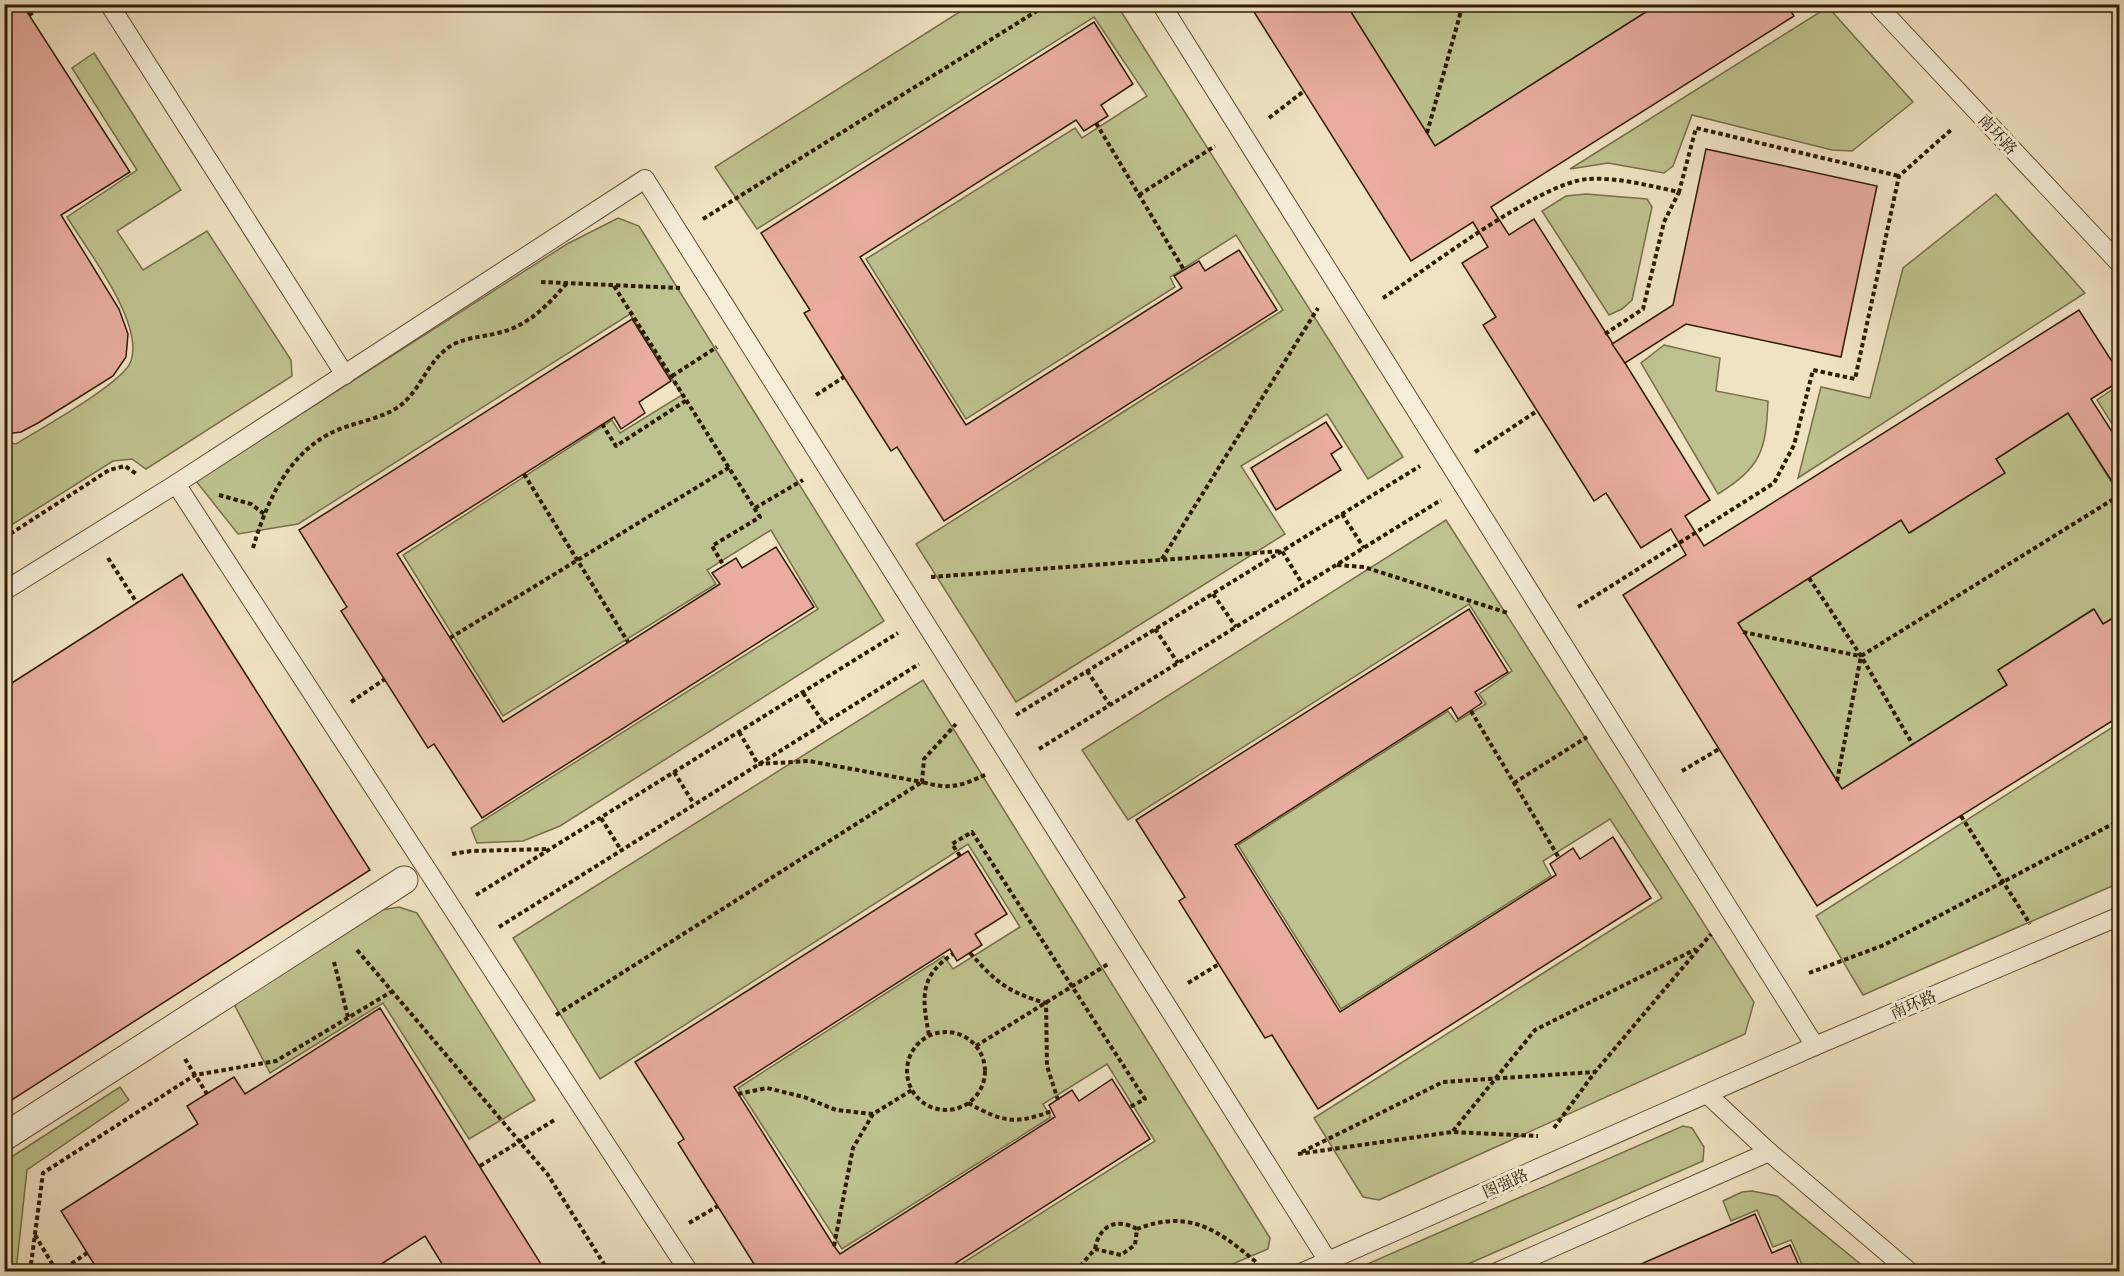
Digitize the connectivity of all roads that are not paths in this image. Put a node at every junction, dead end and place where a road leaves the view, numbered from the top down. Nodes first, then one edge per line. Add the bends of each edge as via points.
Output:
1 (109, 4) edge
2 (1161, 4) edge
3 (1876, 4) edge
4 (2120, 264) edge
5 (345, 375) junction
6 (176, 484) junction
7 (4, 591) edge
8 (404, 880) dead end
9 (2120, 916) edge
10 (1815, 1046) junction
11 (1707, 1094) junction
12 (4, 1137) edge
13 (1769, 1152) junction
14 (1329, 1266) edge
15 (689, 1272) edge
16 (1303, 1272) edge
17 (1497, 1272) edge
18 (1910, 1272) edge

1 - 5 lane
2 - 10 lane
3 - 4 lane, 南环路
5 - 6 lane
5 - 14 lane via 645,179
6 - 7 lane
6 - 15 lane
8 - 12 street
9 - 10 lane, 南环路
10 - 11 lane, 南环路
11 - 13 lane
11 - 14 lane, 图强路
13 - 17 lane
13 - 18 lane
14 - 16 lane, 图强路

